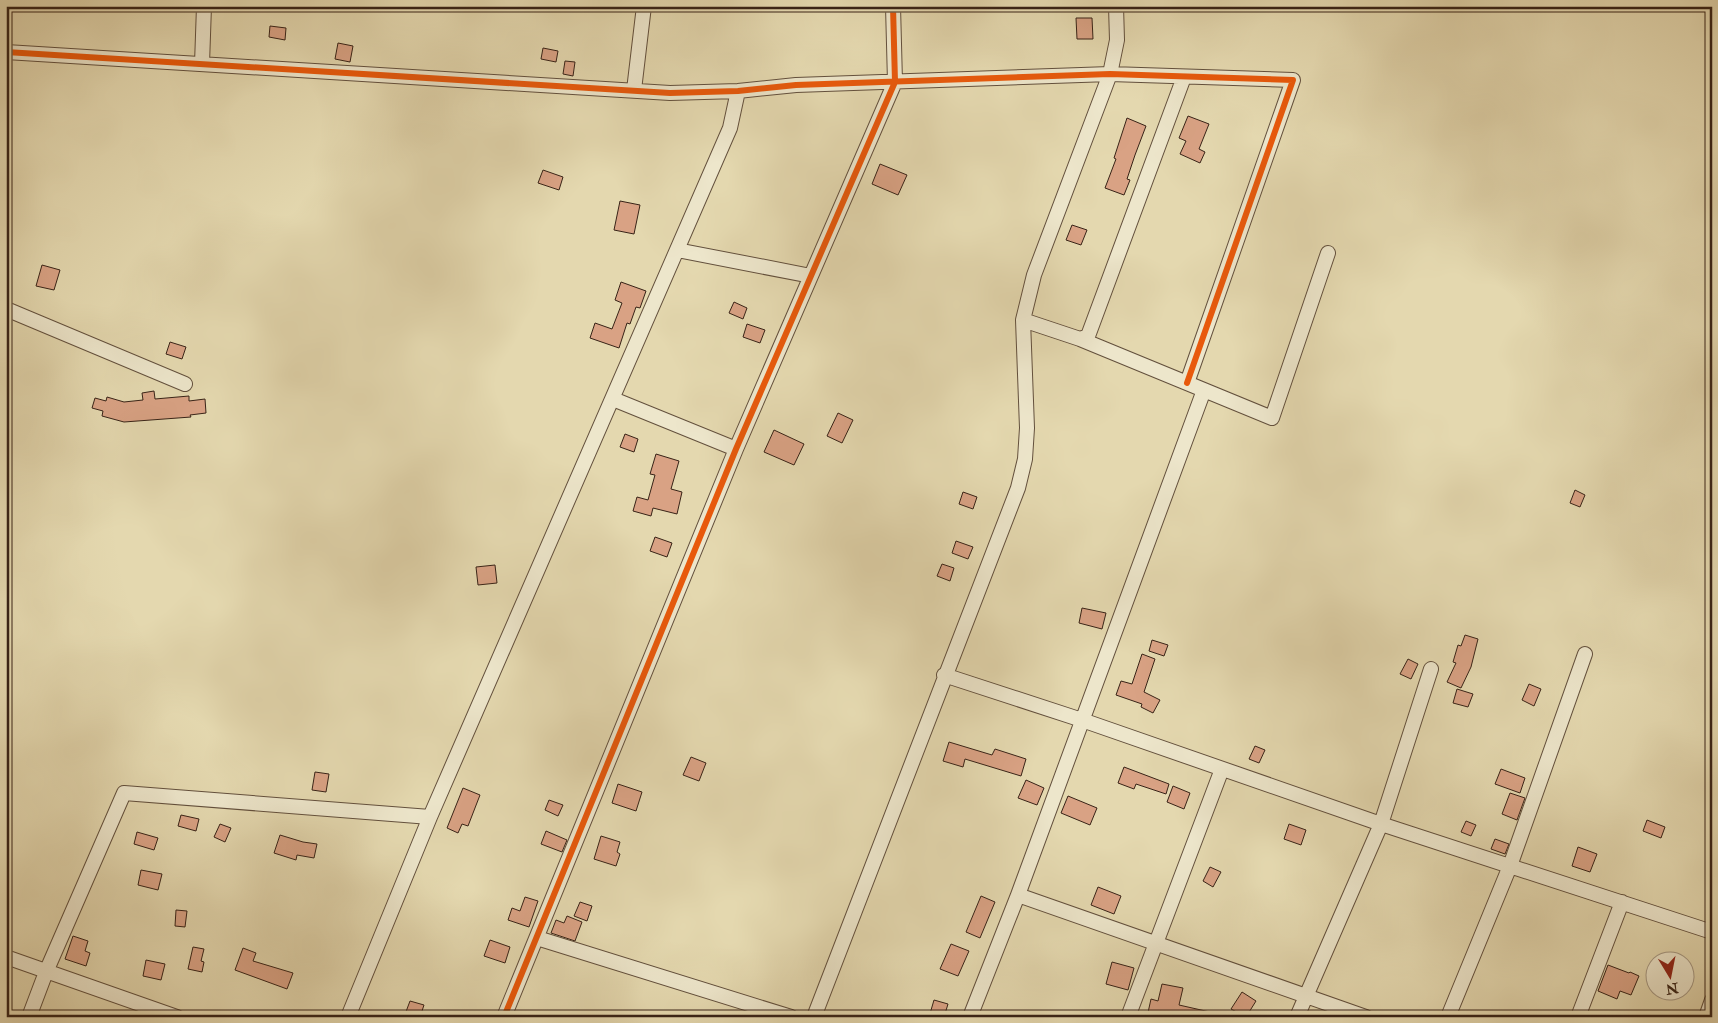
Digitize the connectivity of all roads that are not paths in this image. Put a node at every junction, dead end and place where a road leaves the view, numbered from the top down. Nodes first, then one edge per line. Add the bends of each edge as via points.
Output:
1 (204, 6) edge
2 (644, 6) edge
3 (893, 6) edge
4 (1116, 6) edge
5 (6, 52) edge
6 (202, 64) junction
7 (1110, 74) junction
8 (1184, 77) junction
9 (895, 82) junction
10 (634, 90) junction
11 (738, 91) junction
12 (677, 250) junction
13 (1328, 253) dead end
14 (811, 276) junction
15 (6, 309) edge
16 (1023, 320) junction
17 (1080, 339) junction
18 (1187, 383) junction
19 (184, 384) dead end
20 (1204, 390) junction
21 (613, 399) junction
22 (736, 449) junction
23 (1585, 654) dead end
24 (1431, 669) dead end
25 (944, 675) junction
26 (1082, 720) junction
27 (1222, 770) junction
28 (430, 817) junction
29 (1381, 824) junction
30 (1510, 866) junction
31 (1018, 896) junction
32 (1622, 902) junction
33 (1712, 932) edge
34 (537, 938) junction
35 (1155, 944) junction
36 (6, 957) edge
37 (46, 972) junction
38 (1305, 997) junction
39 (1712, 1000) edge
40 (29, 1017) edge
41 (176, 1017) edge
42 (348, 1017) edge
43 (504, 1017) edge
44 (791, 1017) edge
45 (814, 1017) edge
46 (970, 1017) edge
47 (1128, 1017) edge
48 (1297, 1017) edge
49 (1366, 1017) edge
50 (1448, 1017) edge
51 (1578, 1017) edge
52 (1706, 1017) edge

1 - 6 street
2 - 10 street
3 - 9 street
4 - 7 street via 1117,40
5 - 6 street
6 - 10 street
7 - 8 street
7 - 9 street
7 - 16 street via 1034,275
8 - 17 street via 1088,336
8 - 18 street via 1293,80
9 - 11 street via 796,85
9 - 14 street
10 - 11 street via 670,93
11 - 12 street via 730,128
12 - 14 street
12 - 21 street
13 - 20 street via 1272,418
14 - 22 street
15 - 19 street
16 - 17 street
16 - 25 street via 1025,459 1018,488
17 - 18 street
18 - 20 street
20 - 26 street
21 - 22 street
21 - 28 street
22 - 34 street
23 - 30 street
24 - 29 street
25 - 26 street
25 - 45 street
26 - 27 street
26 - 31 street
27 - 29 street
27 - 35 street
28 - 37 street via 124,793
28 - 42 street
29 - 30 street
29 - 38 street
30 - 32 street
30 - 50 street
31 - 35 street
31 - 46 street
32 - 33 street
32 - 51 street
34 - 43 street
34 - 44 street
35 - 38 street
35 - 47 street
36 - 37 street
37 - 40 street
37 - 41 street
38 - 48 street
38 - 49 street
39 - 52 street

